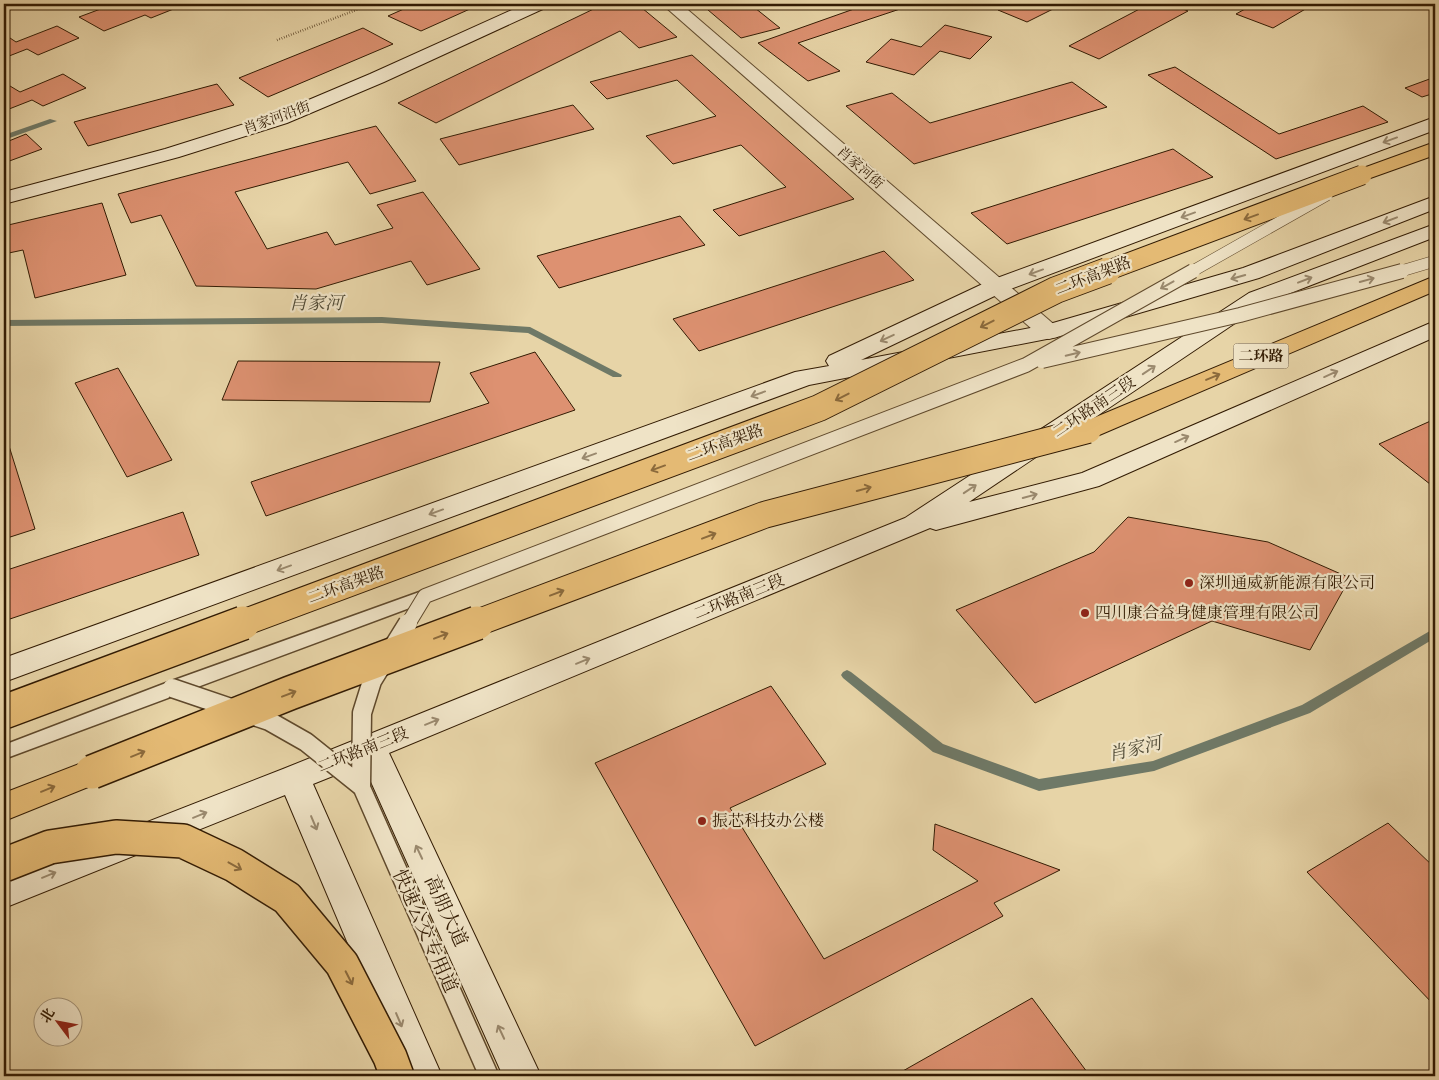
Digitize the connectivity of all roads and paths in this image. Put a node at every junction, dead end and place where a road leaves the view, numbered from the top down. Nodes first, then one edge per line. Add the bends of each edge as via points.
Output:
1 (372, 4) edge
2 (539, 4) edge
3 (672, 4) edge
4 (277, 40) dead end
5 (1435, 123) edge
6 (1435, 148) edge
7 (1362, 175) junction
8 (4, 198) edge
9 (1435, 202) edge
10 (1435, 230) edge
11 (1435, 261) edge
12 (1435, 283) edge
13 (997, 286) junction
14 (1435, 328) edge
15 (1049, 332) junction
16 (1026, 365) junction
17 (804, 378) junction
18 (915, 525) junction
19 (425, 596) junction
20 (4, 670) edge
21 (172, 688) junction
22 (4, 712) edge
23 (371, 747) junction
24 (4, 752) edge
25 (294, 778) junction
26 (361, 786) junction
27 (4, 807) edge
28 (4, 865) edge
29 (4, 893) edge
30 (398, 1076) edge
31 (423, 1076) edge
32 (489, 1076) edge
33 (522, 1076) edge

1 - 4 path
2 - 8 main road, 肖家河沿街 via 280,119 172,153
3 - 13 main road, 肖家河街
5 -> 13 main road
6 - 7 highway, 二环高架路
7 -> 16 lane, bridge
7 -> 22 highway, 二环高架路, bridge via 1056,290 819,408
9 -> 15 main road via 1251,273
18 -> 10 main road, 二环路南三段 via 1257,298
16 -> 11 lane, bridge via 1267,307
27 -> 12 highway, 二环路, bridge via 290,693 764,515 1088,430
13 - 15 main road, 肖家河街
13 -> 17 main road
18 -> 14 main road via 1090,480
15 - 17 main road
16 - 19 lane, bridge
17 -> 20 main road
23 -> 18 main road, 二环路南三段
19 - 21 lane
19 - 26 lane, bridge via 372,681 362,713
21 - 24 lane
21 - 26 lane, bridge via 269,721 306,742
23 - 25 main road, 二环路南三段
33 -> 23 main road, 高朋大道
29 -> 25 main road, 二环路南三段
25 -> 31 main road
26 - 32 lane, 快速公交专用道
28 -> 30 highway, bridge via 50,847 116,837 183,841 234,865 287,898 342,964

